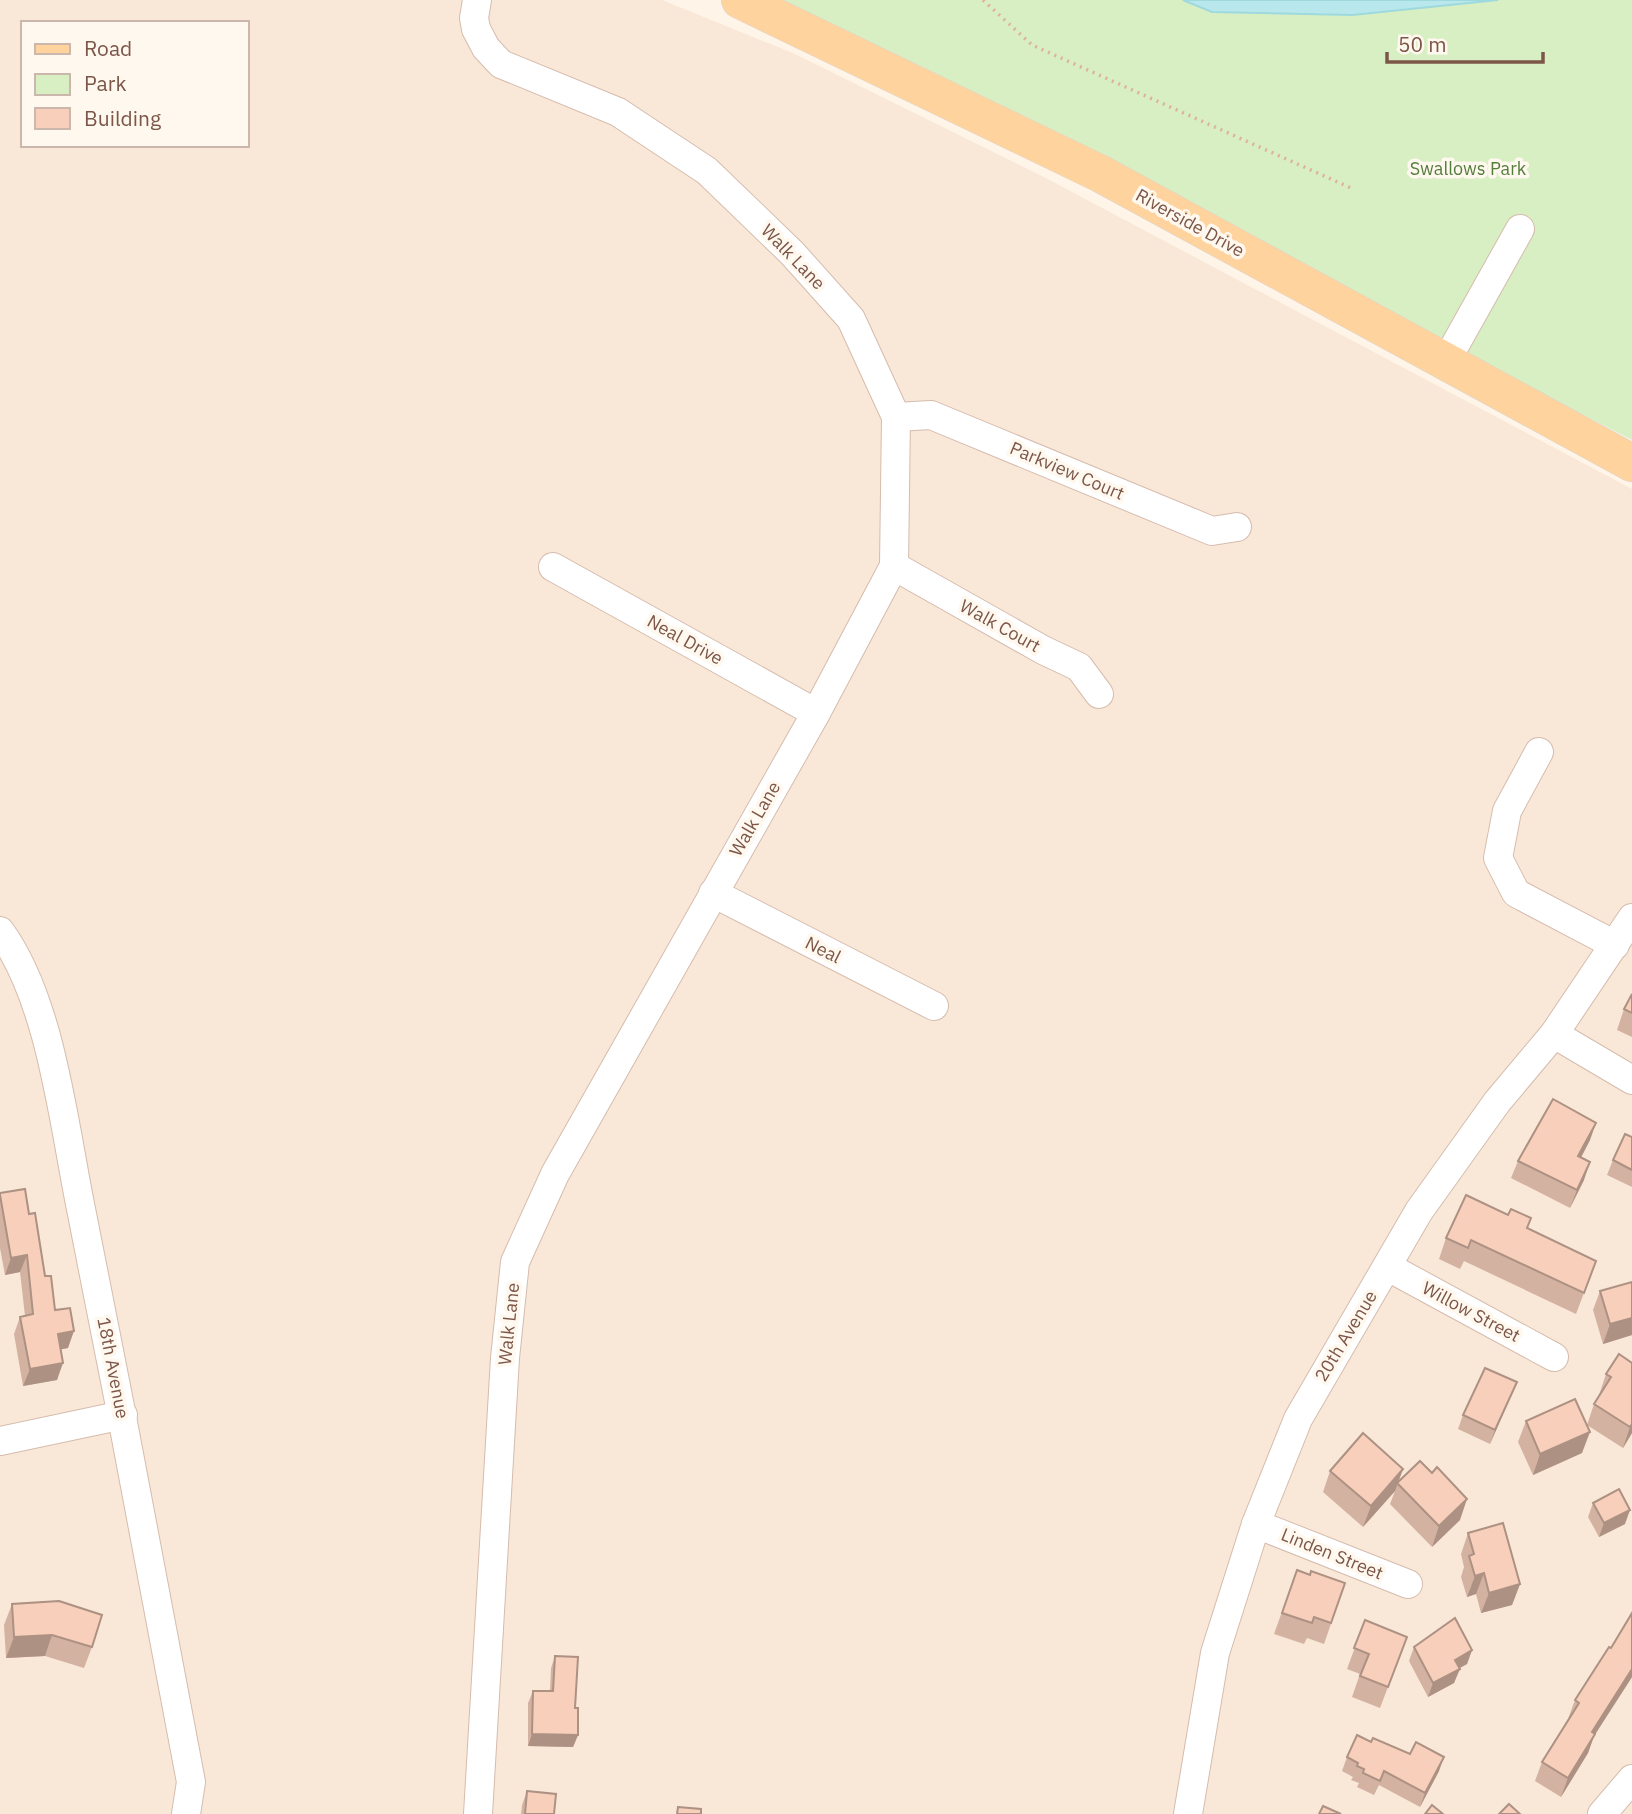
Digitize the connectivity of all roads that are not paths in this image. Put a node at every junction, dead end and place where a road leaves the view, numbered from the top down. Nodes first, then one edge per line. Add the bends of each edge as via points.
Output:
1 (477, 0) edge
2 (740, 0) edge
3 (1520, 229) dead end
4 (1445, 363) junction
5 (896, 417) junction
6 (1632, 463) edge
7 (1237, 527) dead end
8 (894, 566) junction
9 (553, 567) dead end
10 (1099, 694) dead end
11 (816, 713) junction
12 (1539, 752) dead end
13 (713, 892) junction
14 (1632, 918) edge
15 (0, 931) edge
16 (1615, 945) junction
17 (934, 1006) dead end
18 (1554, 1034) junction
19 (1632, 1080) edge
20 (1388, 1267) junction
21 (1554, 1357) dead end
22 (123, 1415) junction
23 (0, 1441) edge
24 (1256, 1524) junction
25 (1408, 1584) dead end
26 (1632, 1779) edge
27 (186, 1814) edge
28 (478, 1814) edge
29 (1188, 1814) edge
30 (1602, 1814) edge

1 - 5 street, Walk Lane via 476,29 501,64 618,112 707,172 792,253 851,319
2 - 4 main road, Riverside Drive via 1101,174
3 - 4 street
4 - 6 main road, Riverside Drive
5 - 7 street, Parkview Court via 931,415 1212,531
5 - 8 street, Walk Lane
8 - 10 street, Walk Court via 1079,667
8 - 11 street, Walk Lane
9 - 11 street, Neal Drive
11 - 13 street, Walk Lane
12 - 16 street via 1507,811 1498,858 1516,894
13 - 17 street, Neal
13 - 28 street, Walk Lane via 555,1174 515,1262 505,1358
14 - 16 street, 20th Avenue
15 - 22 street, 18th Avenue via 14,950 45,1031
16 - 18 street, 20th Avenue
18 - 19 street
18 - 20 street, 20th Avenue via 1481,1124 1419,1212
20 - 21 street, Willow Street
20 - 24 street, 20th Avenue via 1298,1419
22 - 23 street
22 - 27 street, 18th Avenue via 191,1782
24 - 25 street, Linden Street
24 - 29 street, 20th Avenue via 1215,1653
26 - 30 street

